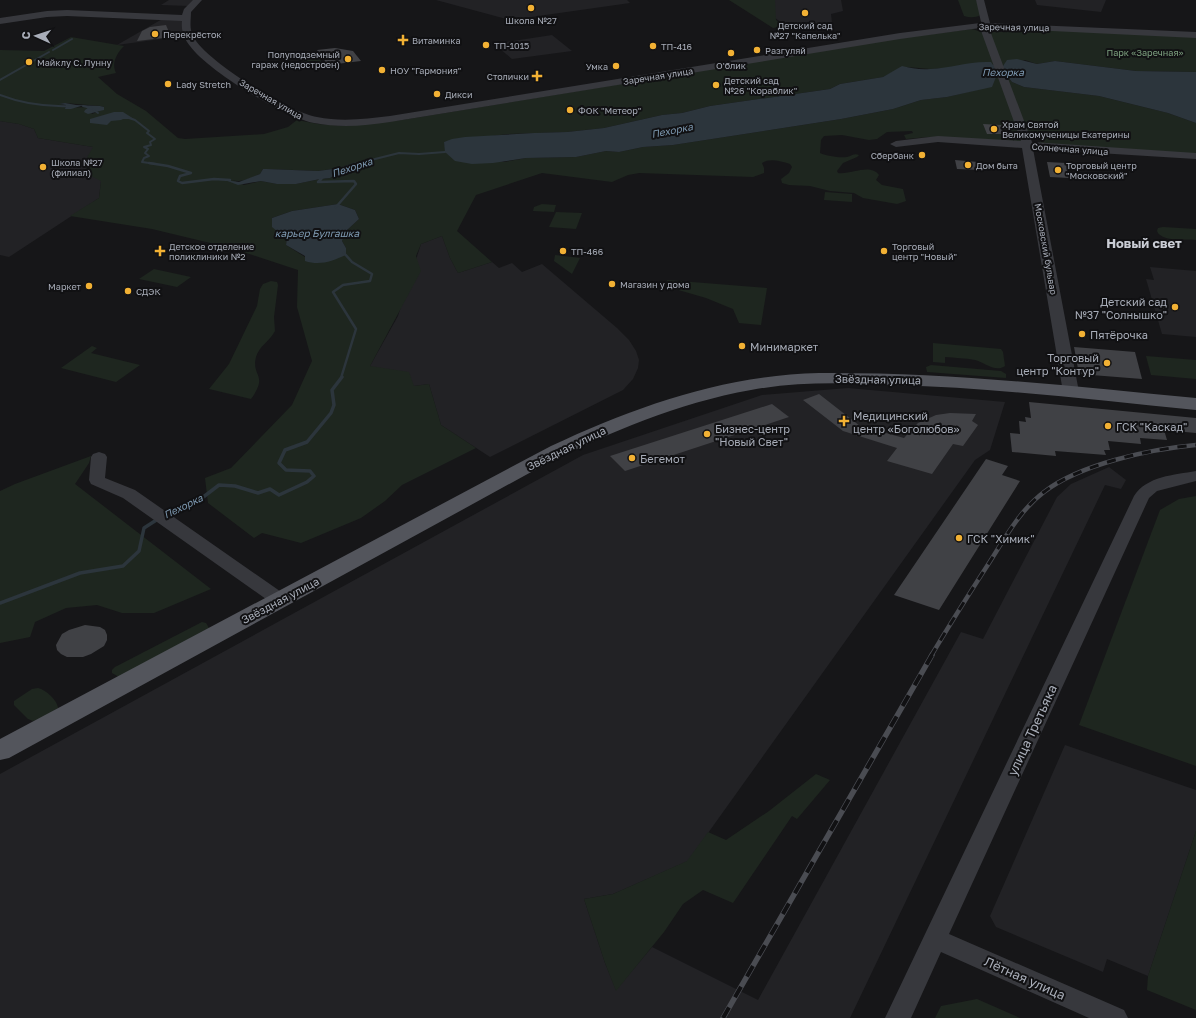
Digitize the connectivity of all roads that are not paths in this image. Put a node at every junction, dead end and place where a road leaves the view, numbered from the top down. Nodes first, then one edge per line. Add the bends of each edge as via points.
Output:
1 (198, 0) edge
2 (980, 0) edge
3 (186, 18) junction
4 (0, 21) edge
5 (983, 25) junction
6 (1196, 35) edge
7 (896, 144) dead end
8 (1028, 146) junction
9 (1196, 156) edge
10 (1071, 392) junction
11 (1196, 404) edge
12 (99, 457) dead end
13 (1196, 476) edge
14 (280, 600) junction
15 (0, 751) edge
16 (935, 938) junction
17 (898, 1018) edge
18 (1115, 1018) edge

1 - 3 street via 186,11
2 - 5 street, Московский бульвар via 986,18
3 - 4 street via 67,13
3 - 5 street, Заречная улица via 188,37 199,51 218,67 303,118 344,123 401,117 900,36
5 - 6 street, Заречная улица
5 - 8 street, Московский бульвар
7 - 8 street, Солнечная улица via 938,139
8 - 9 street, Солнечная улица
8 - 10 street, Московский бульвар
10 - 11 main road, Звёздная улица
10 - 14 main road, Звёздная улица via 924,380 828,378 753,384 673,403 618,423 504,478
12 - 14 street via 97,480 129,494
13 - 16 street, улица Третьяка via 1170,480 1151,487 1142,496
14 - 15 main road, Звёздная улица
16 - 17 street, улица Третьяка
16 - 18 street, Лётная улица

